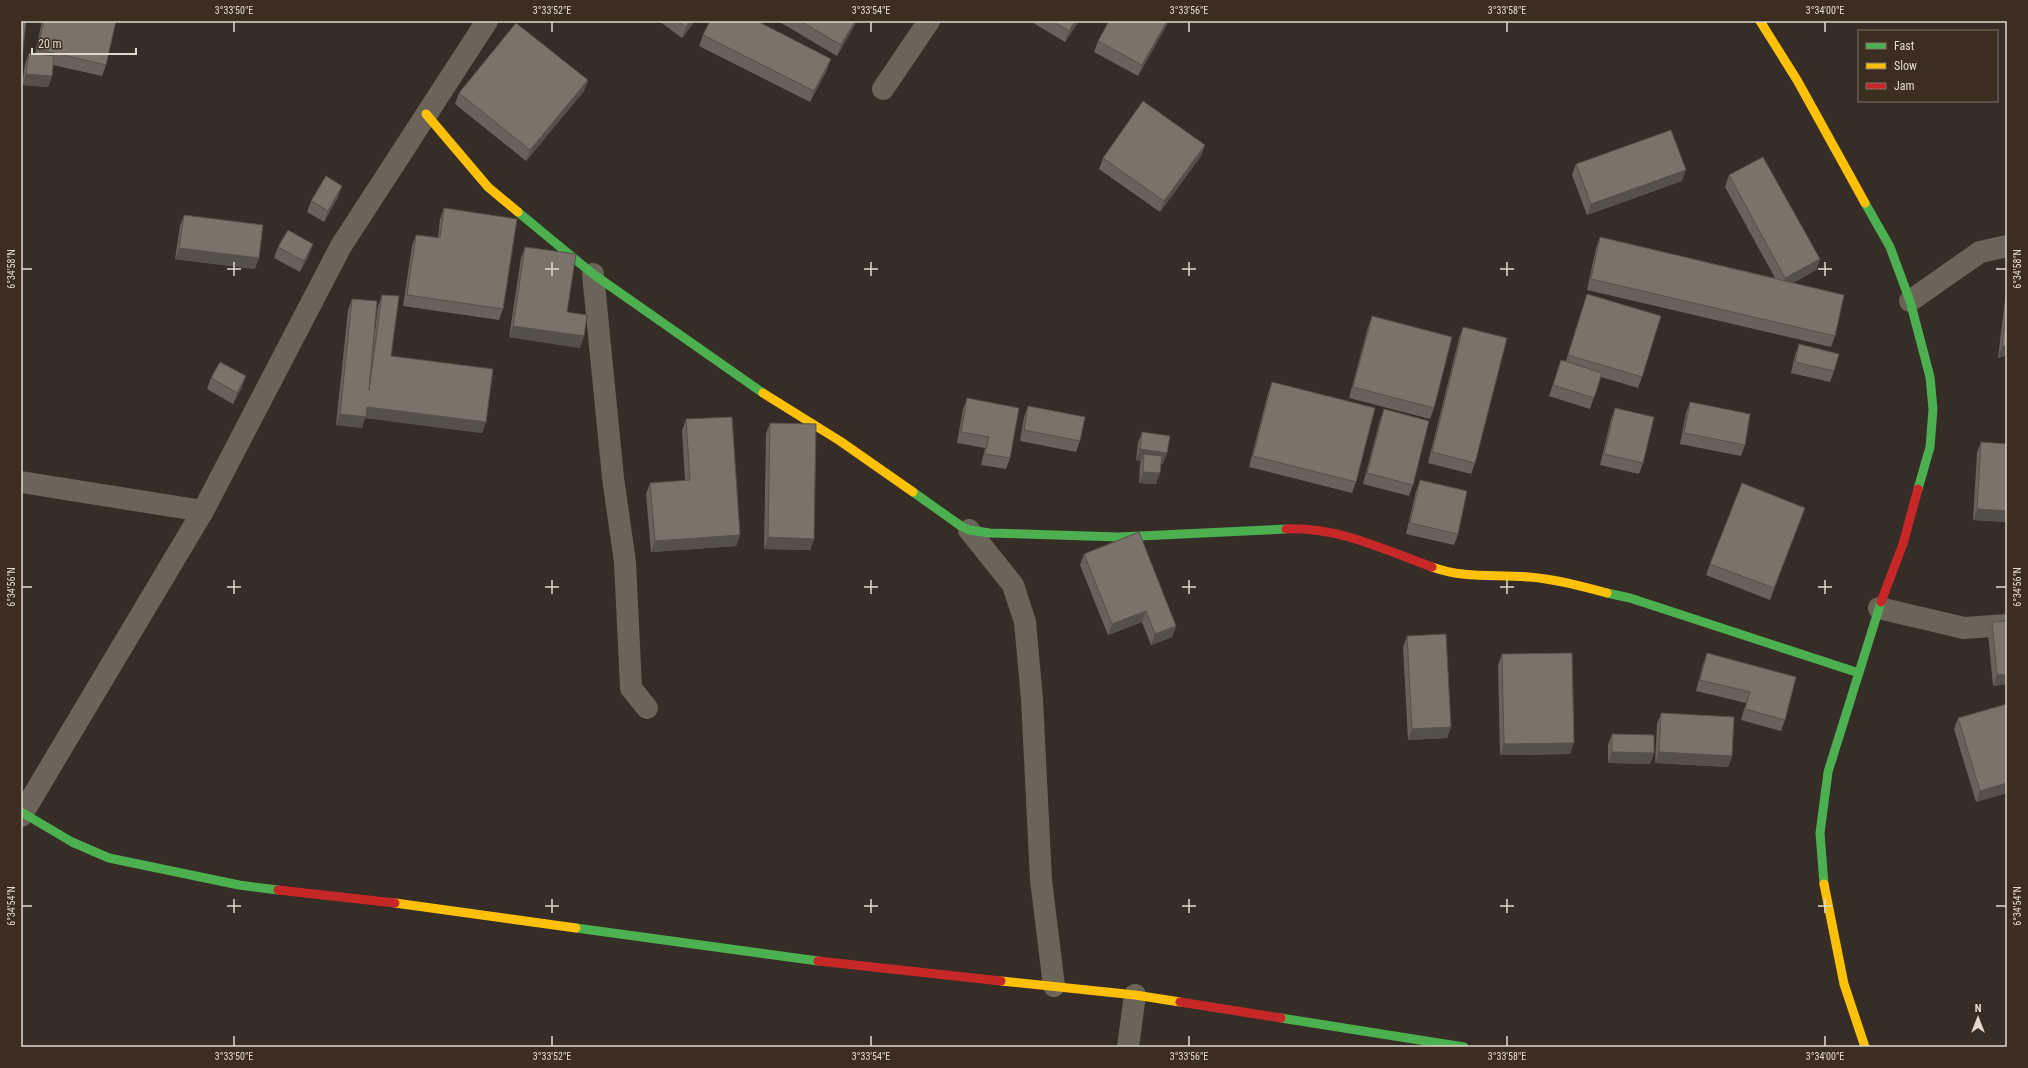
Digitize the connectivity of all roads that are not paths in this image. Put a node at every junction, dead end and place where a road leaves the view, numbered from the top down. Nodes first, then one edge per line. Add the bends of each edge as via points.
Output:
1 (487, 21) edge
2 (929, 21) edge
3 (1760, 21) edge
4 (883, 89) dead end
5 (426, 114) junction
6 (2007, 246) edge
7 (593, 274) junction
8 (1910, 300) junction
9 (21, 482) edge
10 (203, 511) junction
11 (969, 530) junction
12 (1879, 608) junction
13 (2007, 625) edge
14 (1859, 673) junction
15 (647, 708) dead end
16 (22, 814) edge
17 (1054, 986) junction
18 (1135, 995) junction
19 (1128, 1047) edge
20 (1464, 1047) edge
21 (1865, 1047) edge

1 - 5 street
2 - 4 street
3 - 8 street via 1797,80 1890,247
5 - 7 street via 488,187
5 - 10 street via 341,246
6 - 8 street via 1980,252
7 - 11 street via 753,387 840,441
7 - 15 street via 613,478 625,562 631,688
8 - 12 street via 1930,377 1933,409 1930,447 1903,544
9 - 10 street
10 - 16 street
11 - 14 street via 1119,536 1300,528 1350,537 1443,571 1485,577 1528,577 1630,598
11 - 17 street via 1013,585 1025,622 1033,707 1041,880
12 - 13 street via 1964,628
12 - 14 street
14 - 21 street via 1828,772 1820,833 1824,890 1844,984
16 - 17 street via 72,842 109,858 239,885 429,907 822,962
17 - 18 street
18 - 19 street
18 - 20 street

